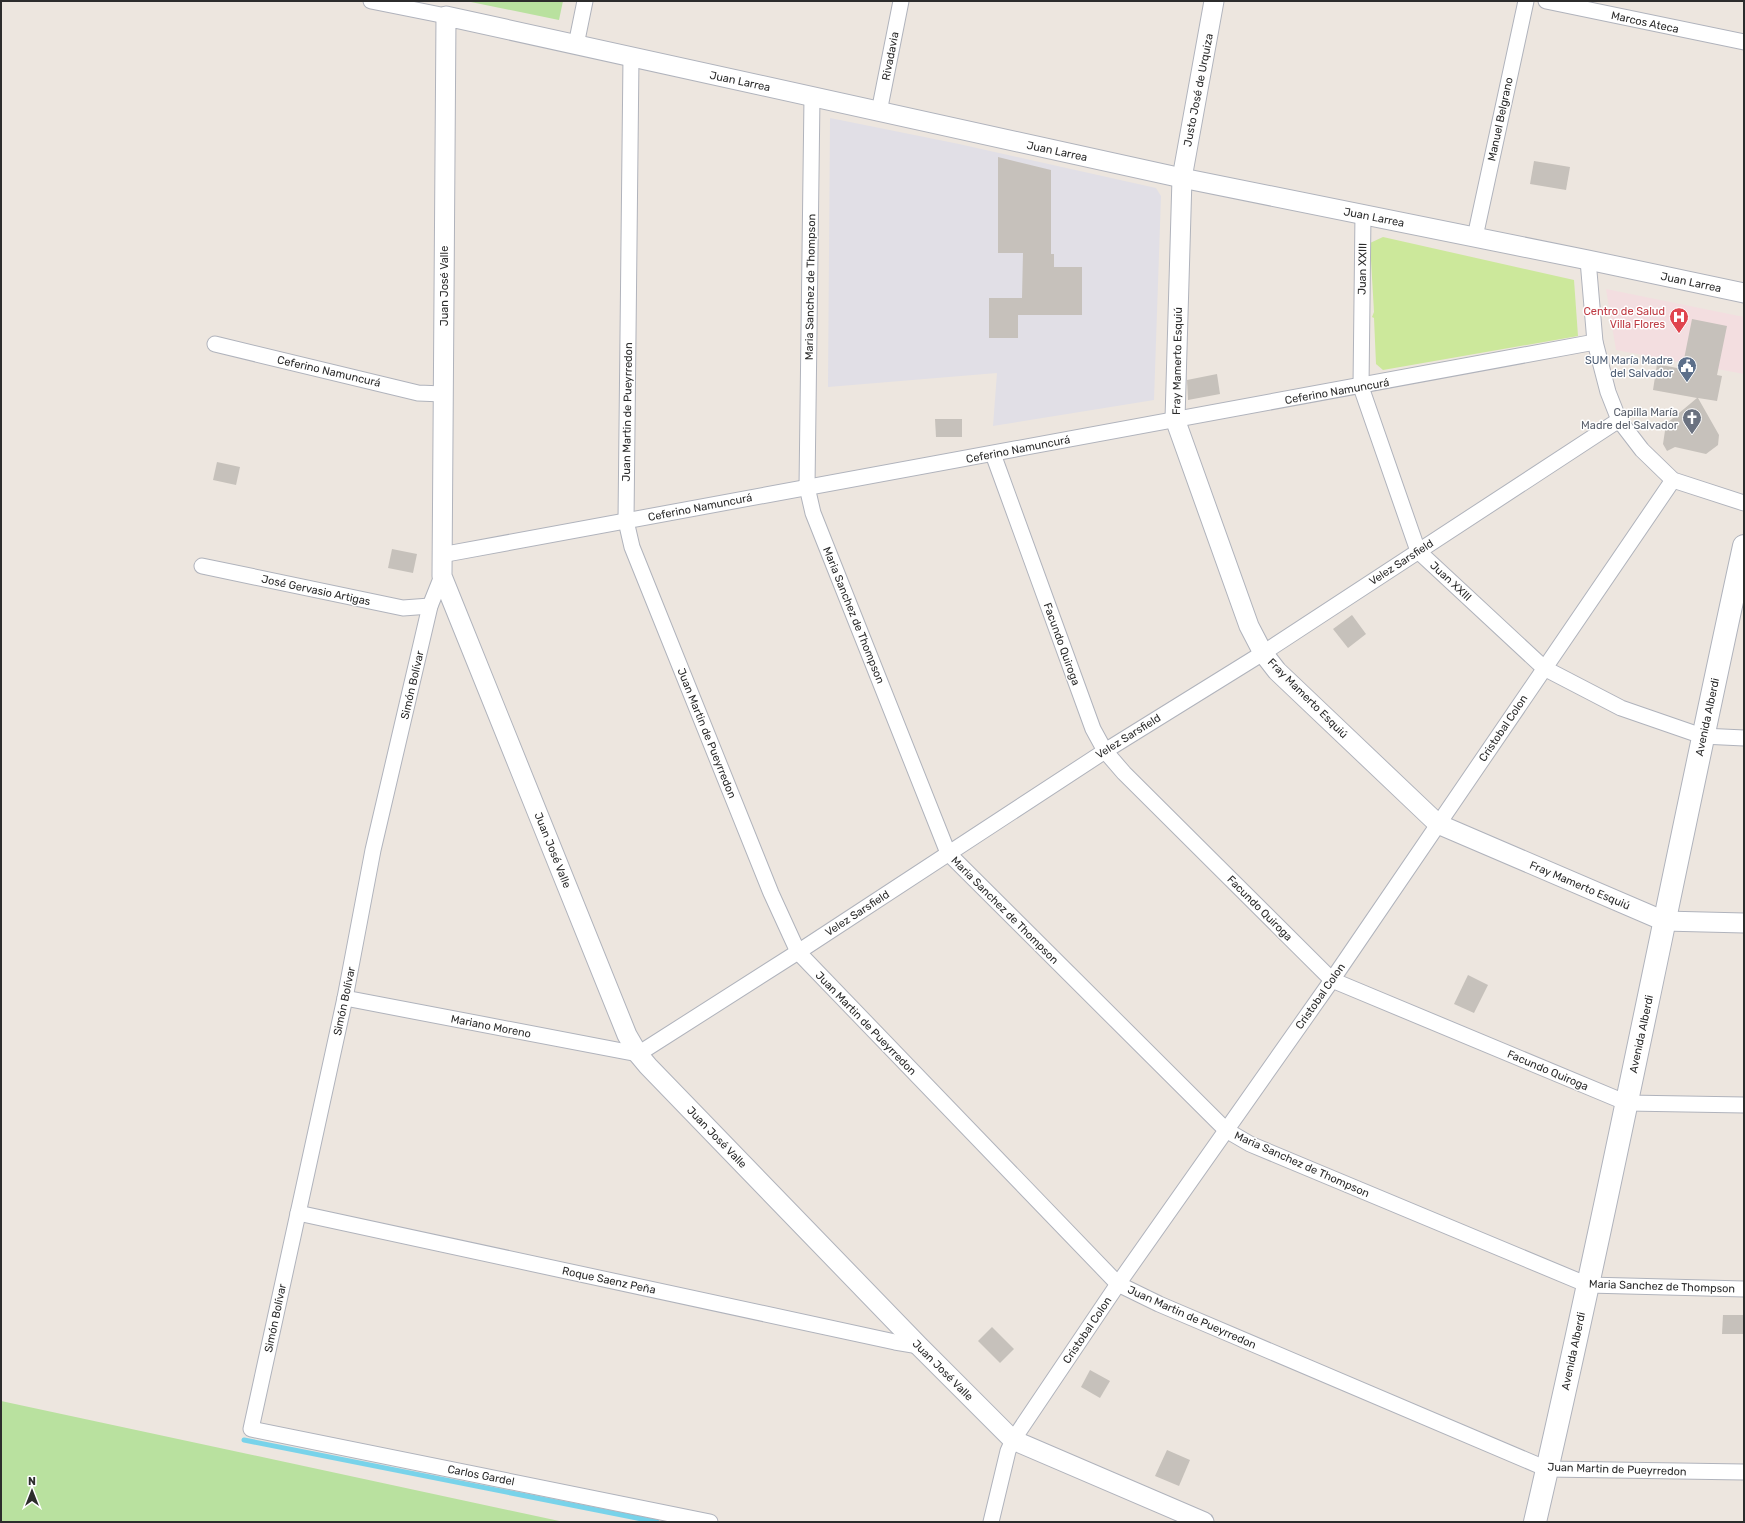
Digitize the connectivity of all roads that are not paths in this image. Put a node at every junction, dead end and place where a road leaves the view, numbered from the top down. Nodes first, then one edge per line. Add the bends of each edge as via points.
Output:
1 (370, 1) edge
2 (585, 1) edge
3 (901, 1) edge
4 (1214, 1) edge
5 (1526, 1) edge
6 (1546, 1) edge
7 (446, 16) junction
8 (1744, 42) edge
9 (576, 45) junction
10 (631, 57) junction
11 (812, 97) junction
12 (879, 112) junction
13 (1182, 178) junction
14 (1363, 214) junction
15 (1475, 237) junction
16 (1588, 260) junction
17 (1744, 294) edge
18 (1595, 342) junction
19 (215, 344) dead end
20 (1361, 387) junction
21 (443, 394) junction
22 (1175, 419) junction
23 (1619, 420) junction
24 (993, 454) junction
25 (1673, 480) junction
26 (807, 487) junction
27 (1744, 504) edge
28 (626, 521) junction
29 (1744, 546) edge
30 (1418, 551) junction
31 (441, 555) junction
32 (202, 566) dead end
33 (442, 576) junction
34 (430, 606) junction
35 (1263, 652) junction
36 (1544, 668) junction
37 (1702, 736) junction
38 (1744, 738) edge
39 (1105, 751) junction
40 (1438, 824) junction
41 (948, 853) junction
42 (1664, 921) junction
43 (1744, 923) edge
44 (798, 952) junction
45 (1332, 980) junction
46 (345, 998) junction
47 (638, 1054) junction
48 (1626, 1103) junction
49 (1744, 1105) edge
50 (1226, 1130) junction
51 (298, 1213) junction
52 (1118, 1284) junction
53 (1588, 1285) junction
54 (1744, 1289) edge
55 (919, 1346) junction
56 (251, 1429) joint
57 (1013, 1440) junction
58 (1547, 1469) junction
59 (1744, 1472) edge
60 (710, 1522) edge
61 (991, 1522) edge
62 (1204, 1522) edge
63 (1535, 1522) edge

1 - 7 street, Juan Larrea
2 - 9 street
3 - 12 street, Rivadavia
4 - 13 street, Justo José de Urquiza
5 - 15 street, Manuel Belgrano
6 - 8 street, Marcos Ateca
7 - 9 street, Juan Larrea
7 - 21 street, Juan José Valle
9 - 10 street, Juan Larrea
10 - 11 street, Juan Larrea
10 - 28 street, Juan Martin de Pueyrredon
11 - 12 street, Juan Larrea
11 - 26 street, Maria Sanchez de Thompson
12 - 13 street, Juan Larrea
13 - 14 street, Juan Larrea
13 - 22 street, Fray Mamerto Esquiú
14 - 15 street, Juan Larrea
14 - 20 street, Juan XXIII
15 - 16 street, Juan Larrea
16 - 17 street, Juan Larrea
16 - 18 street
18 - 20 street, Ceferino Namuncurá
18 - 23 street via 1608,392
19 - 21 street, Ceferino Namuncurá via 418,393
20 - 22 street, Ceferino Namuncurá
20 - 30 street, Juan XXIII
21 - 31 street, Juan José Valle
22 - 24 street, Ceferino Namuncurá
22 - 35 street, Fray Mamerto Esquiú via 1249,626
23 - 25 street via 1642,450
23 - 30 street, Velez Sarsfield
24 - 26 street, Ceferino Namuncurá
24 - 39 street, Facundo Quiroga via 1093,729
25 - 27 street
25 - 36 street, Cristobal Colon
26 - 28 street, Ceferino Namuncurá
26 - 41 street, Maria Sanchez de Thompson via 813,513
28 - 31 street, Ceferino Namuncurá
28 - 44 street, Juan Martin de Pueyrredon via 632,547 768,885
29 - 37 main road, Avenida Alberdi
30 - 35 street, Velez Sarsfield
30 - 36 street, Juan XXIII
31 - 33 street, Juan José Valle
32 - 34 street, José Gervasio Artigas via 403,608
33 - 34 street, Simón Bolívar
33 - 47 street, Juan José Valle via 627,1035
34 - 46 street, Simón Bolívar via 373,850
35 - 39 street, Velez Sarsfield
35 - 40 street, Fray Mamerto Esquiú via 1277,671
36 - 37 street, Juan XXIII via 1621,708
36 - 40 street, Cristobal Colon
37 - 38 street, Juan XXIII
37 - 42 main road, Avenida Alberdi
39 - 41 street, Velez Sarsfield
39 - 45 street, Facundo Quiroga
40 - 42 street, Fray Mamerto Esquiú
40 - 45 street, Cristobal Colon
41 - 44 street, Velez Sarsfield
41 - 50 street, Maria Sanchez de Thompson
42 - 43 street, Fray Mamerto Esquiú
42 - 48 main road, Avenida Alberdi
44 - 47 street, Velez Sarsfield
44 - 52 street, Juan Martin de Pueyrredon
45 - 48 street, Facundo Quiroga
45 - 50 street, Cristobal Colon
46 - 47 street, Mariano Moreno
46 - 51 street, Simón Bolívar
47 - 55 street, Juan José Valle
48 - 49 street, Facundo Quiroga
48 - 53 main road, Avenida Alberdi
50 - 52 street, Cristobal Colon
50 - 53 street, Maria Sanchez de Thompson via 1250,1144
51 - 55 street, Roque Saenz Peña
51 - 56 street, Simón Bolívar
52 - 57 street, Cristobal Colon
52 - 58 street, Juan Martin de Pueyrredon
53 - 54 street, Maria Sanchez de Thompson
53 - 58 main road, Avenida Alberdi
55 - 57 street, Juan José Valle
56 - 60 street, Carlos Gardel
57 - 61 street, Cristobal Colon
57 - 62 street, Juan José Valle
58 - 59 street, Juan Martin de Pueyrredon
58 - 63 main road, Avenida Alberdi

